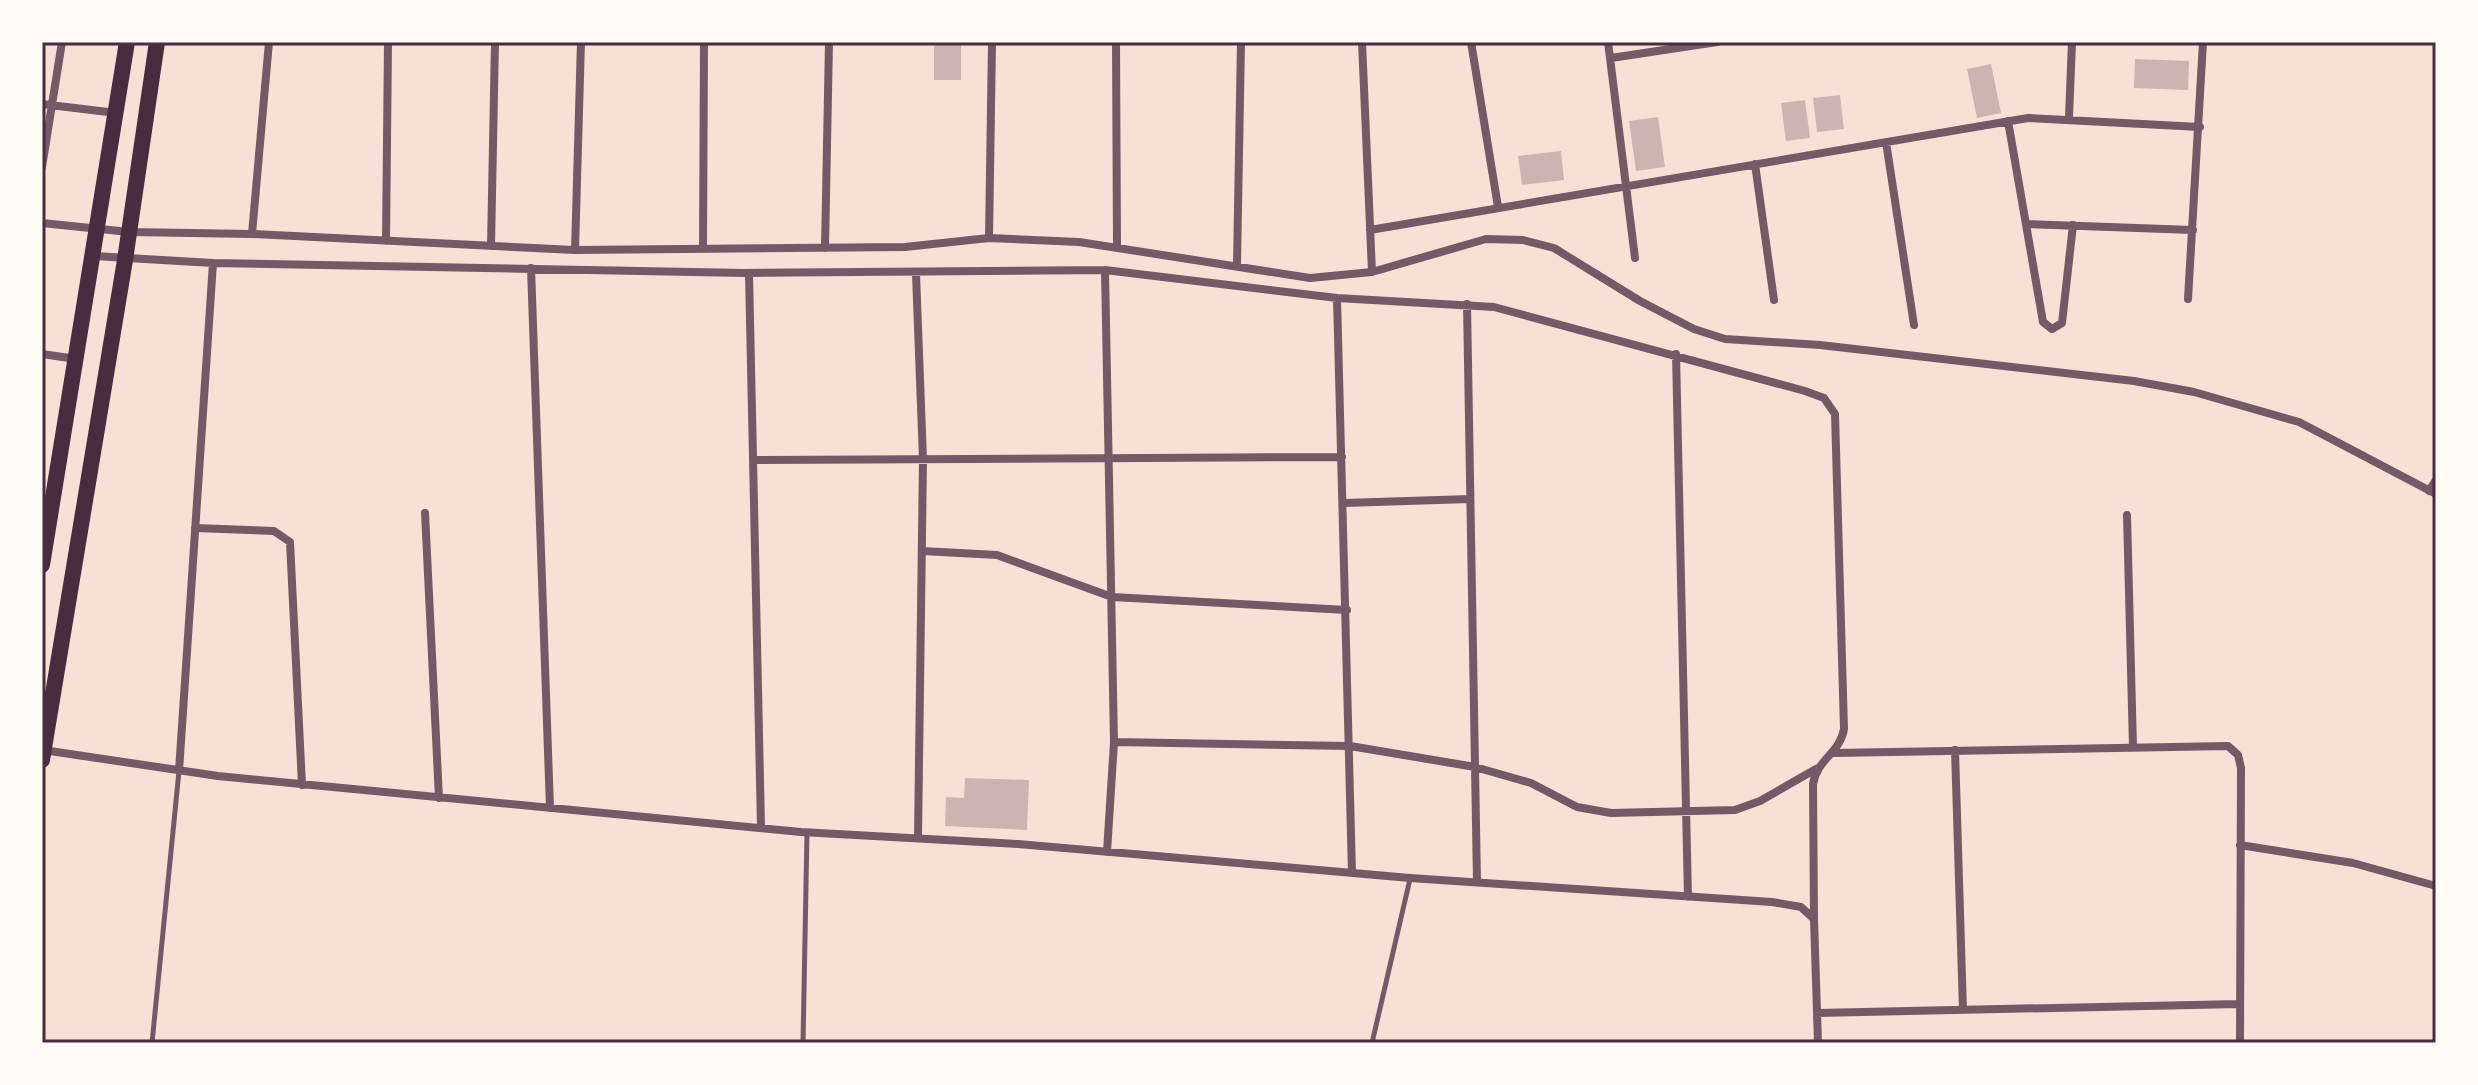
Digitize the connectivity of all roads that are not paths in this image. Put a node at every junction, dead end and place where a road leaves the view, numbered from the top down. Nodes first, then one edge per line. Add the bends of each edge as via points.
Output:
1 (62, 42) edge
2 (127, 42) edge
3 (157, 42) edge
4 (269, 42) edge
5 (388, 42) edge
6 (495, 42) edge
7 (581, 42) edge
8 (704, 42) edge
9 (829, 42) edge
10 (992, 42) edge
11 (1116, 42) edge
12 (1241, 42) edge
13 (1362, 42) edge
14 (1471, 42) edge
15 (1608, 42) edge
16 (1649, 42) edge
17 (1717, 42) edge
18 (2072, 42) edge
19 (2203, 42) edge
20 (1649, 52) junction
21 (1611, 58) junction
22 (42, 104) edge
23 (52, 105) junction
24 (116, 113) junction
25 (2069, 117) junction
26 (2008, 121) junction
27 (2200, 127) junction
28 (1886, 142) junction
29 (1755, 164) junction
30 (42, 167) edge
31 (1625, 186) junction
32 (1498, 207) junction
33 (42, 223) edge
34 (2026, 224) junction
35 (2073, 225) junction
36 (98, 229) junction
37 (1370, 230) junction
38 (2193, 230) junction
39 (129, 232) junction
40 (252, 234) junction
41 (989, 238) junction
42 (386, 241) junction
43 (491, 246) junction
44 (1117, 247) junction
45 (703, 248) junction
46 (825, 248) junction
47 (575, 250) junction
48 (94, 256) junction
49 (1635, 258) dead end
50 (125, 260) junction
51 (213, 263) junction
52 (1237, 264) junction
53 (531, 268) junction
54 (1105, 270) junction
55 (1372, 272) junction
56 (749, 273) junction
57 (916, 274) junction
58 (1337, 298) junction
59 (2188, 299) dead end
60 (1774, 300) dead end
61 (1467, 304) junction
62 (1914, 325) dead end
63 (42, 354) edge
64 (1676, 354) junction
65 (76, 359) junction
66 (1342, 457) junction
67 (1109, 458) junction
68 (923, 459) junction
69 (755, 460) junction
70 (2436, 480) edge
71 (2433, 493) edge
72 (1470, 499) junction
73 (1344, 503) junction
74 (425, 513) dead end
75 (2127, 515) dead end
76 (195, 528) junction
77 (922, 551) junction
78 (42, 565) edge
79 (1112, 597) junction
80 (1347, 610) junction
81 (1114, 742) junction
82 (1350, 746) junction
83 (2133, 747) junction
84 (1955, 750) junction
85 (43, 753) edge
86 (1834, 753) junction
87 (1475, 767) junction
88 (1816, 769) junction
89 (179, 771) junction
90 (302, 785) junction
91 (439, 798) junction
92 (550, 808) junction
93 (1687, 814) junction
94 (761, 827) junction
95 (807, 832) junction
96 (918, 838) junction
97 (2240, 845) junction
98 (1107, 852) junction
99 (1352, 873) junction
100 (1410, 878) junction
101 (1477, 882) junction
102 (2436, 886) edge
103 (1688, 897) junction
104 (1814, 919) junction
105 (2239, 1004) junction
106 (1963, 1010) junction
107 (1817, 1013) junction
108 (152, 1043) edge
109 (803, 1043) edge
110 (1372, 1043) edge
111 (1818, 1043) edge
112 (2240, 1043) edge

1 - 23 street
2 - 24 main road
3 - 39 main road
4 - 40 street
5 - 42 street
6 - 43 street
7 - 47 street
8 - 45 street
9 - 46 street
10 - 41 street
11 - 44 street
12 - 52 street
13 - 37 street
14 - 32 street
15 - 21 street
16 - 20 street
17 - 20 street
18 - 25 street
19 - 27 street
20 - 21 street
21 - 31 street
22 - 23 street
23 - 24 street
23 - 30 street
24 - 36 main road
25 - 26 street
25 - 27 street
26 - 28 street
26 - 34 street
27 - 38 street
28 - 29 street
28 - 62 street
29 - 31 street
29 - 60 street
31 - 32 street
31 - 49 street
32 - 37 street
33 - 36 street
34 - 35 street
34 - 35 street via 2043,322 2052,329 2062,323
35 - 38 street
36 - 39 street
36 - 48 main road
37 - 55 street
38 - 59 street
39 - 40 street
39 - 50 main road
40 - 42 street
41 - 44 street
41 - 46 street
42 - 43 street
43 - 47 street
44 - 52 street
45 - 46 street
45 - 47 street
48 - 50 street
48 - 65 main road
50 - 51 street
50 - 85 main road
51 - 53 street
51 - 76 street
52 - 55 street via 1310,278
53 - 56 street
53 - 92 street
54 - 57 street
54 - 58 street
54 - 67 street
55 - 71 street via 1486,239 1523,240 1554,248 1640,301 1725,339 1820,345 2194,392 2299,422
56 - 57 street
56 - 69 street
57 - 68 street
58 - 61 street
58 - 66 street
61 - 64 street via 1544,318
61 - 72 street
63 - 65 street
64 - 86 street via 1824,398 1835,414 1844,729
64 - 93 street
65 - 78 main road
66 - 67 street
66 - 73 street
67 - 68 street
67 - 79 street
68 - 69 street
68 - 77 street
69 - 94 street
70 - 71 street
72 - 73 street
72 - 87 street
73 - 80 street
74 - 91 street
75 - 83 street
76 - 89 street
76 - 90 street via 274,531 290,542
77 - 79 street via 997,555
77 - 96 street
79 - 80 street
79 - 81 street
80 - 82 street
81 - 82 street
81 - 98 street
82 - 87 street
82 - 99 street
83 - 84 street
83 - 97 street via 2217,745 2238,755
84 - 86 street
84 - 106 street
85 - 89 street
86 - 88 street
87 - 93 street via 1531,783 1592,812
87 - 101 street
88 - 93 street via 1748,807
88 - 104 street
89 - 90 street
89 - 108 lane
90 - 91 street
91 - 92 street
92 - 94 street
93 - 103 street
94 - 95 street
95 - 96 street
95 - 109 lane
96 - 98 street
97 - 102 street via 2353,863
97 - 105 street
98 - 99 street
99 - 100 street
100 - 101 street
100 - 110 lane
101 - 103 street
103 - 104 street via 1801,907
104 - 107 street
105 - 106 street
105 - 112 street
106 - 107 street
107 - 111 street

